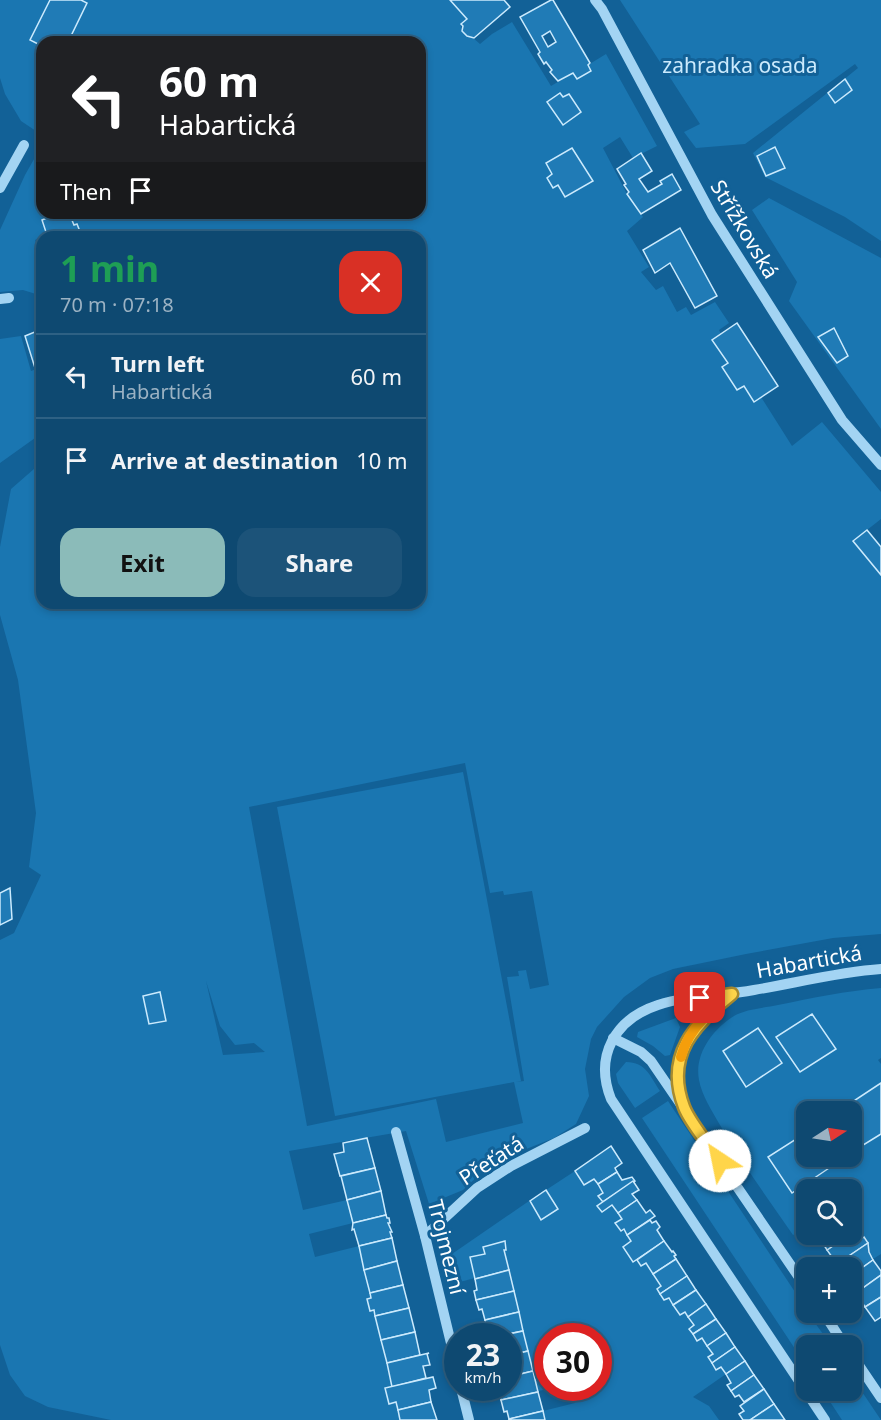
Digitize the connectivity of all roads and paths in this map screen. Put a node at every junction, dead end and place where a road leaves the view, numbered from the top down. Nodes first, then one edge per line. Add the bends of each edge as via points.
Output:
1 (595, 0) edge
2 (24, 145) dead end
3 (0, 188) edge
4 (881, 465) edge
5 (881, 969) edge
6 (732, 994) junction
7 (613, 1038) junction
8 (684, 1109) junction
9 (585, 1128) dead end
10 (396, 1132) dead end
11 (425, 1236) junction
12 (796, 1273) edge
13 (446, 1323) edge
14 (862, 1370) edge
15 (881, 1398) edge
16 (464, 1401) edge
17 (469, 1420) edge
18 (825, 1420) edge

1 - 4 street, Střížkovská via 712,215 842,420
2 - 3 street
5 - 6 street, Habartická
6 - 7 street, Habartická via 657,1006 639,1013
6 - 8 street via 692,1030 684,1045 678,1077
7 - 8 street via 651,1061
7 - 18 street via 603,1070 611,1099
8 - 12 street
9 - 11 street, Přeťatá via 477,1188
10 - 11 street, Trojmezní
11 - 13 street, Trojmezní
14 - 15 street
16 - 17 street

